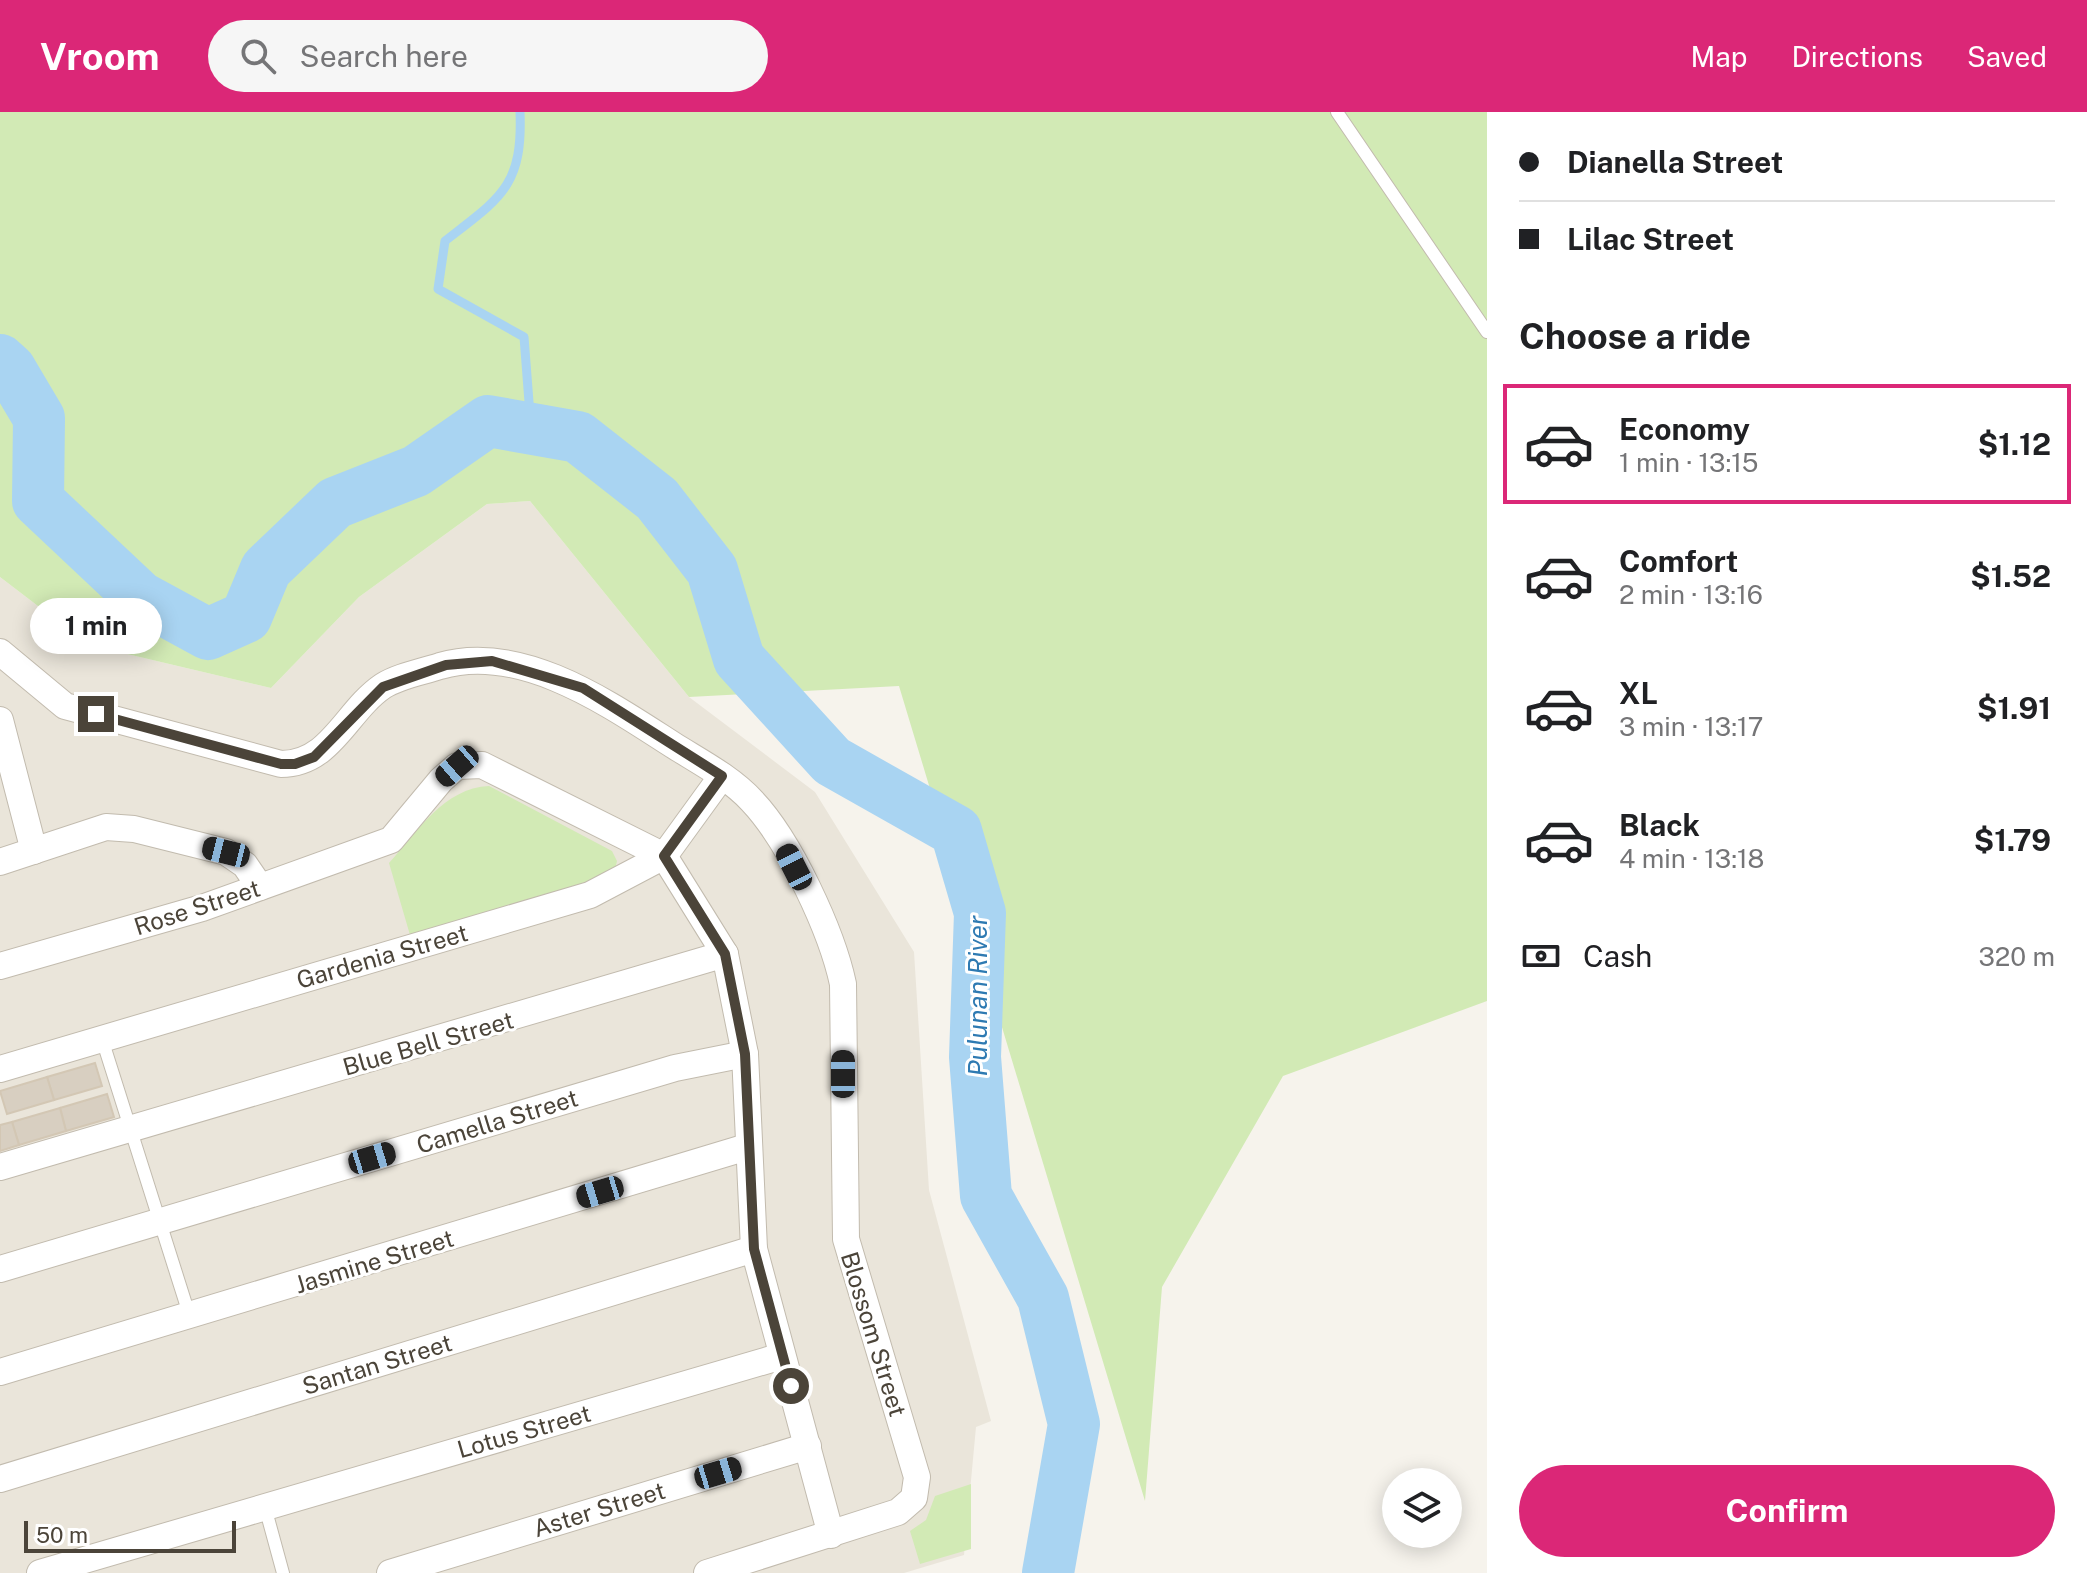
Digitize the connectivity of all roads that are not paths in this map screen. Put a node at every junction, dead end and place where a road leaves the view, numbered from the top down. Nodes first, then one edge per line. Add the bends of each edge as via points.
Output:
1 (1337, 112) edge
2 (1487, 332) edge
3 (0, 652) edge
4 (0, 720) edge
5 (722, 776) junction
6 (34, 851) junction
7 (664, 856) junction
8 (0, 862) edge
9 (260, 887) junction
10 (725, 954) junction
11 (0, 966) edge
12 (102, 1039) junction
13 (745, 1054) junction
14 (0, 1069) edge
15 (130, 1130) junction
16 (747, 1147) junction
17 (0, 1167) edge
18 (159, 1221) junction
19 (754, 1249) junction
20 (0, 1269) edge
21 (190, 1317) junction
22 (782, 1356) junction
23 (0, 1372) edge
24 (808, 1446) junction
25 (0, 1479) edge
26 (265, 1507) junction
27 (831, 1535) junction
28 (40, 1573) edge
29 (283, 1573) edge
30 (390, 1573) edge
31 (707, 1573) edge

1 - 2 lane
3 - 5 street, Blossom Street via 65,706 281,764 314,757 383,687 446,665 492,661 583,688
4 - 6 street
5 - 7 street, Gardenia Street
5 - 27 street, Blossom Street via 753,801 781,841 835,945 843,984 846,1239 917,1477 914,1498 898,1512
6 - 8 street
6 - 9 street via 106,827 134,829 226,852 245,865
7 - 9 street, Rose Street via 482,765 457,766 391,840
7 - 10 street
7 - 12 street, Gardenia Street via 590,895
9 - 11 street, Rose Street
10 - 13 street
10 - 15 street, Blue Bell Street
12 - 14 street, Gardenia Street
12 - 15 lane
13 - 16 street
13 - 18 street, Camella Street via 675,1068
15 - 17 street, Blue Bell Street
15 - 18 lane
16 - 19 street
16 - 21 street, Jasmine Street
18 - 20 street, Camella Street
18 - 21 lane
19 - 22 street
19 - 25 street, Santan Street
21 - 23 street, Jasmine Street
22 - 24 street
22 - 26 street, Lotus Street
24 - 27 street
24 - 30 street, Aster Street
26 - 28 street, Lotus Street
26 - 29 lane
27 - 31 street, Blossom Street

